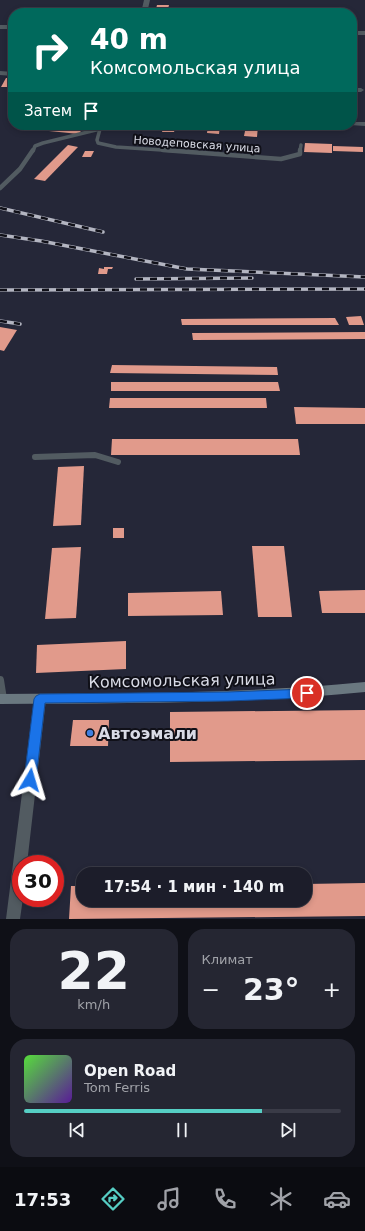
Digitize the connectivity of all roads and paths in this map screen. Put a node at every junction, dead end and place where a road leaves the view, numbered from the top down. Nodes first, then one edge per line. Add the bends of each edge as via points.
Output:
1 (357, 90) edge
2 (361, 90) dead end
3 (98, 130) edge
4 (100, 130) edge
5 (301, 145) dead end
6 (0, 188) edge
7 (35, 457) dead end
8 (118, 462) dead end
9 (0, 680) edge
10 (365, 687) edge
11 (2, 699) edge
12 (40, 699) junction
13 (13, 919) edge

1 - 2 street
3 - 6 lane via 35,146 15,175
4 - 5 lane, Новодеповская улица via 98,143 116,147 281,159 300,154
7 - 8 lane via 95,455
9 - 11 lane
10 - 12 street, Комсомольская улица via 255,696
11 - 12 street, Комсомольская улица
12 - 13 street

